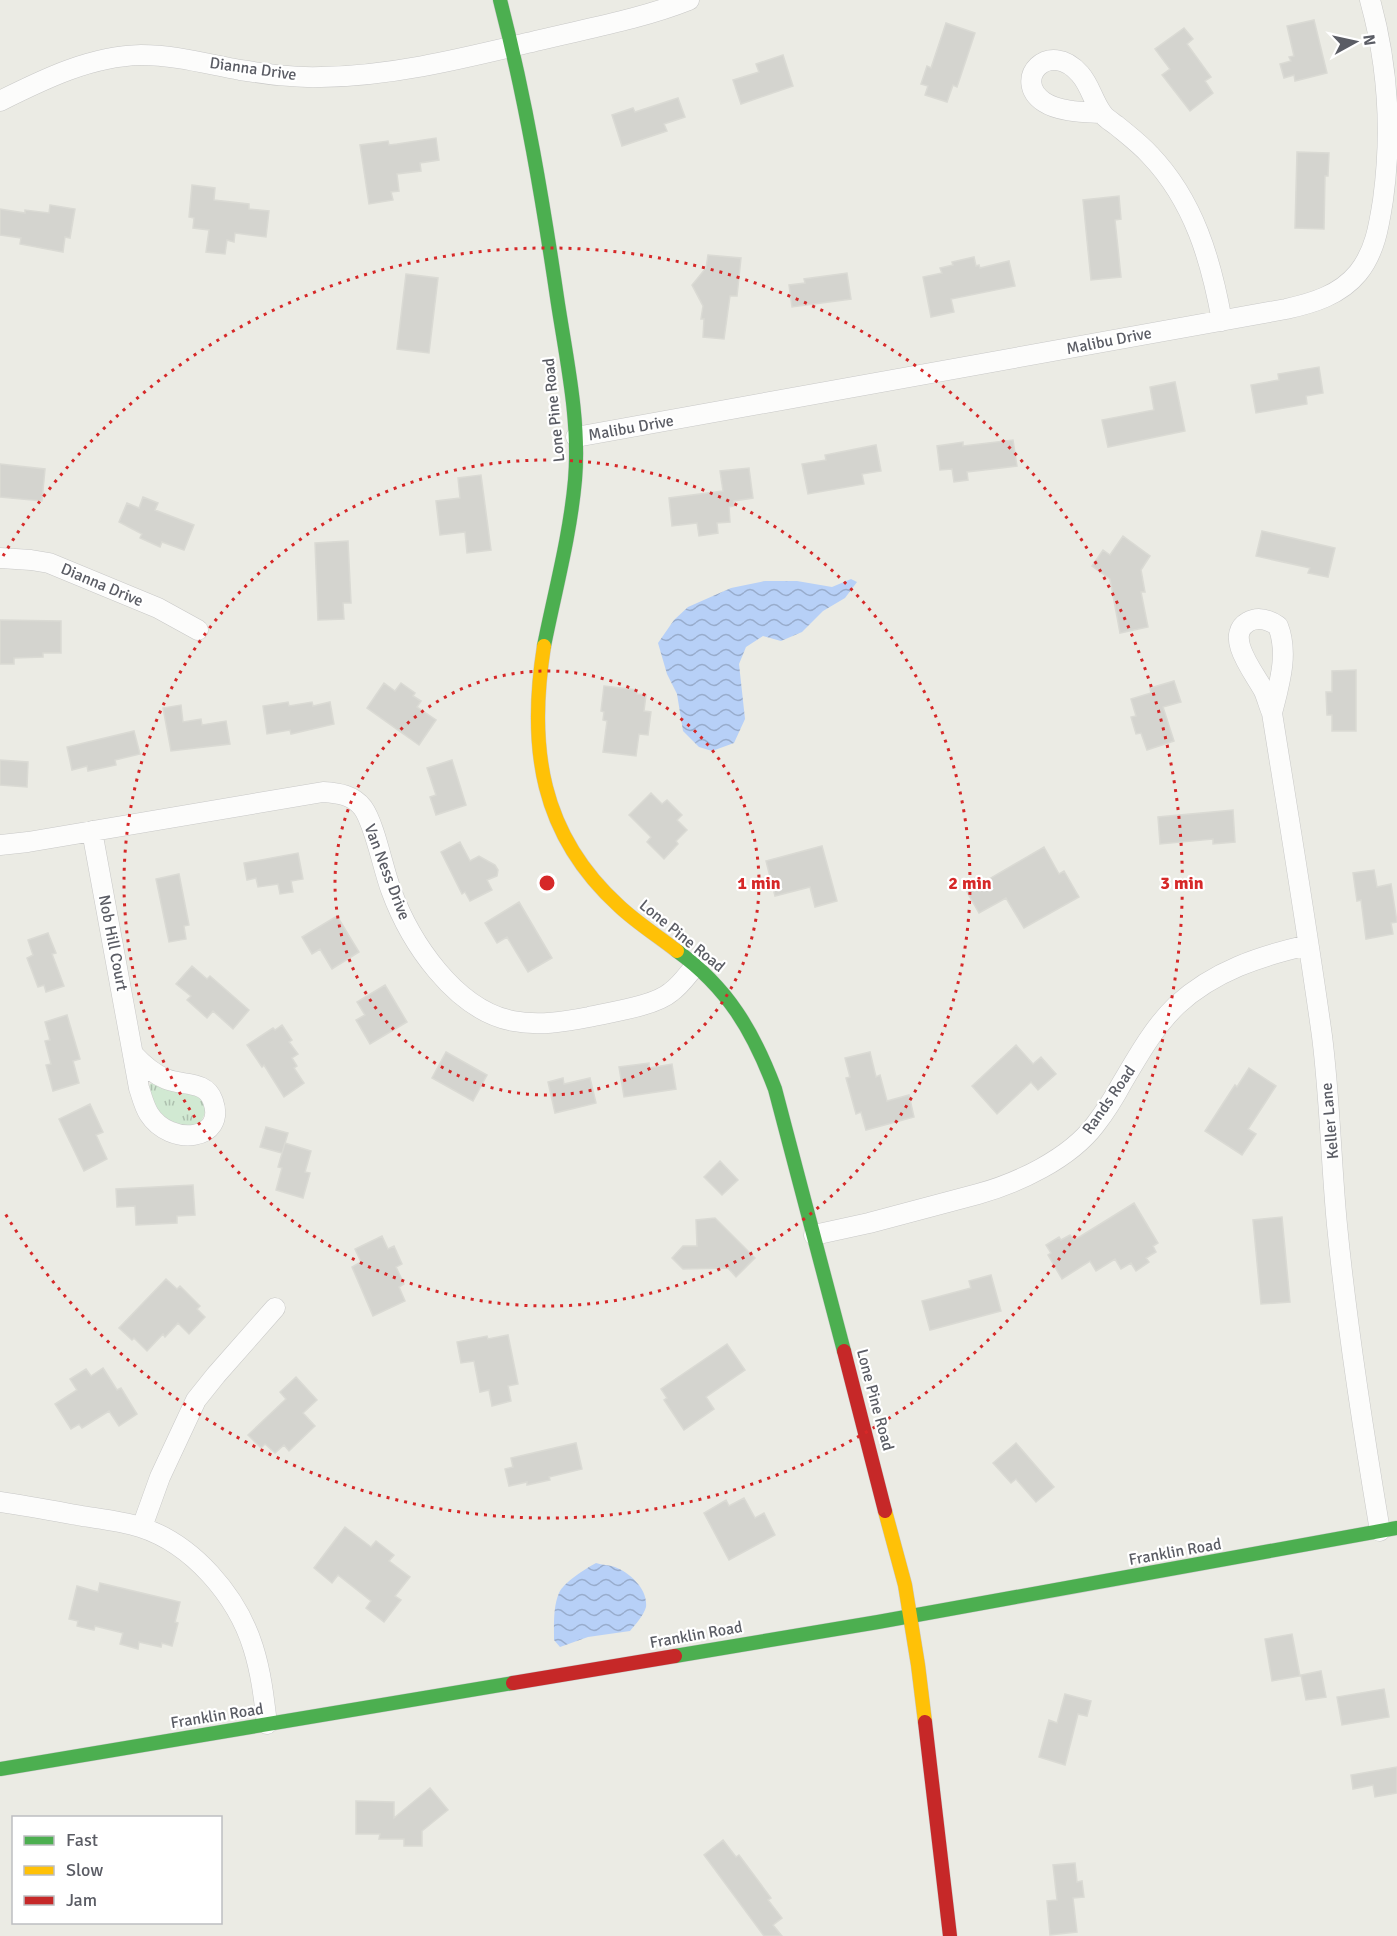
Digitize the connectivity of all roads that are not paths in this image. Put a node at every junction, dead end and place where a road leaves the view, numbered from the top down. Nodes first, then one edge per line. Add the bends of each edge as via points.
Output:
1 (500, 0) edge
2 (688, 0) edge
3 (1370, 0) edge
4 (512, 46) junction
5 (0, 101) edge
6 (1102, 113) dead end
7 (1222, 321) junction
8 (576, 437) junction
9 (0, 558) edge
10 (198, 630) dead end
11 (1272, 713) dead end
12 (92, 831) junction
13 (0, 845) edge
14 (1308, 945) junction
15 (696, 965) junction
16 (134, 1054) junction
17 (814, 1235) junction
18 (275, 1308) dead end
19 (0, 1502) edge
20 (142, 1527) junction
21 (1388, 1529) edge
22 (911, 1616) junction
23 (267, 1724) junction
24 (0, 1769) edge
25 (950, 1936) edge

1 - 4 street, Lone Pine Road
2 - 4 street via 643,15
3 - 7 street, Malibu Drive via 1384,74 1387,158 1380,223 1366,263 1345,286 1320,300
4 - 5 street, Dianna Drive via 440,63 323,77 240,70 171,57 121,57 73,68
4 - 8 street, Lone Pine Road via 551,250
6 - 7 street via 1149,153 1180,194 1211,264
7 - 8 street, Malibu Drive
8 - 15 street, Lone Pine Road via 573,508 537,705 542,777 562,832 593,879 634,920
9 - 10 street, Dianna Drive via 49,563 158,608
11 - 14 street, Keller Lane
12 - 13 street, Van Ness Drive
12 - 15 street, Van Ness Drive via 323,792 353,798 364,809 392,893 423,952 463,996 512,1021 560,1022 653,1001 673,991
12 - 16 street, Nob Hill Court
14 - 17 street, Rands Road via 1240,965 1176,1006 1156,1030 1094,1127 1039,1169 986,1192
14 - 21 street, Keller Lane via 1322,1038 1337,1223 1366,1449
15 - 17 street, Lone Pine Road via 727,996 760,1048
16 - 16 street, Nob Hill Court via 144,1104 155,1121 180,1136 198,1135 206,1130 215,1109 208,1092 156,1074
17 - 22 street, Lone Pine Road
18 - 20 street via 196,1400
19 - 20 street
20 - 23 street via 172,1542 205,1569 233,1606 253,1647
21 - 22 street, Franklin Road
22 - 23 street, Franklin Road
22 - 25 street, Lone Pine Road
23 - 24 street, Franklin Road

